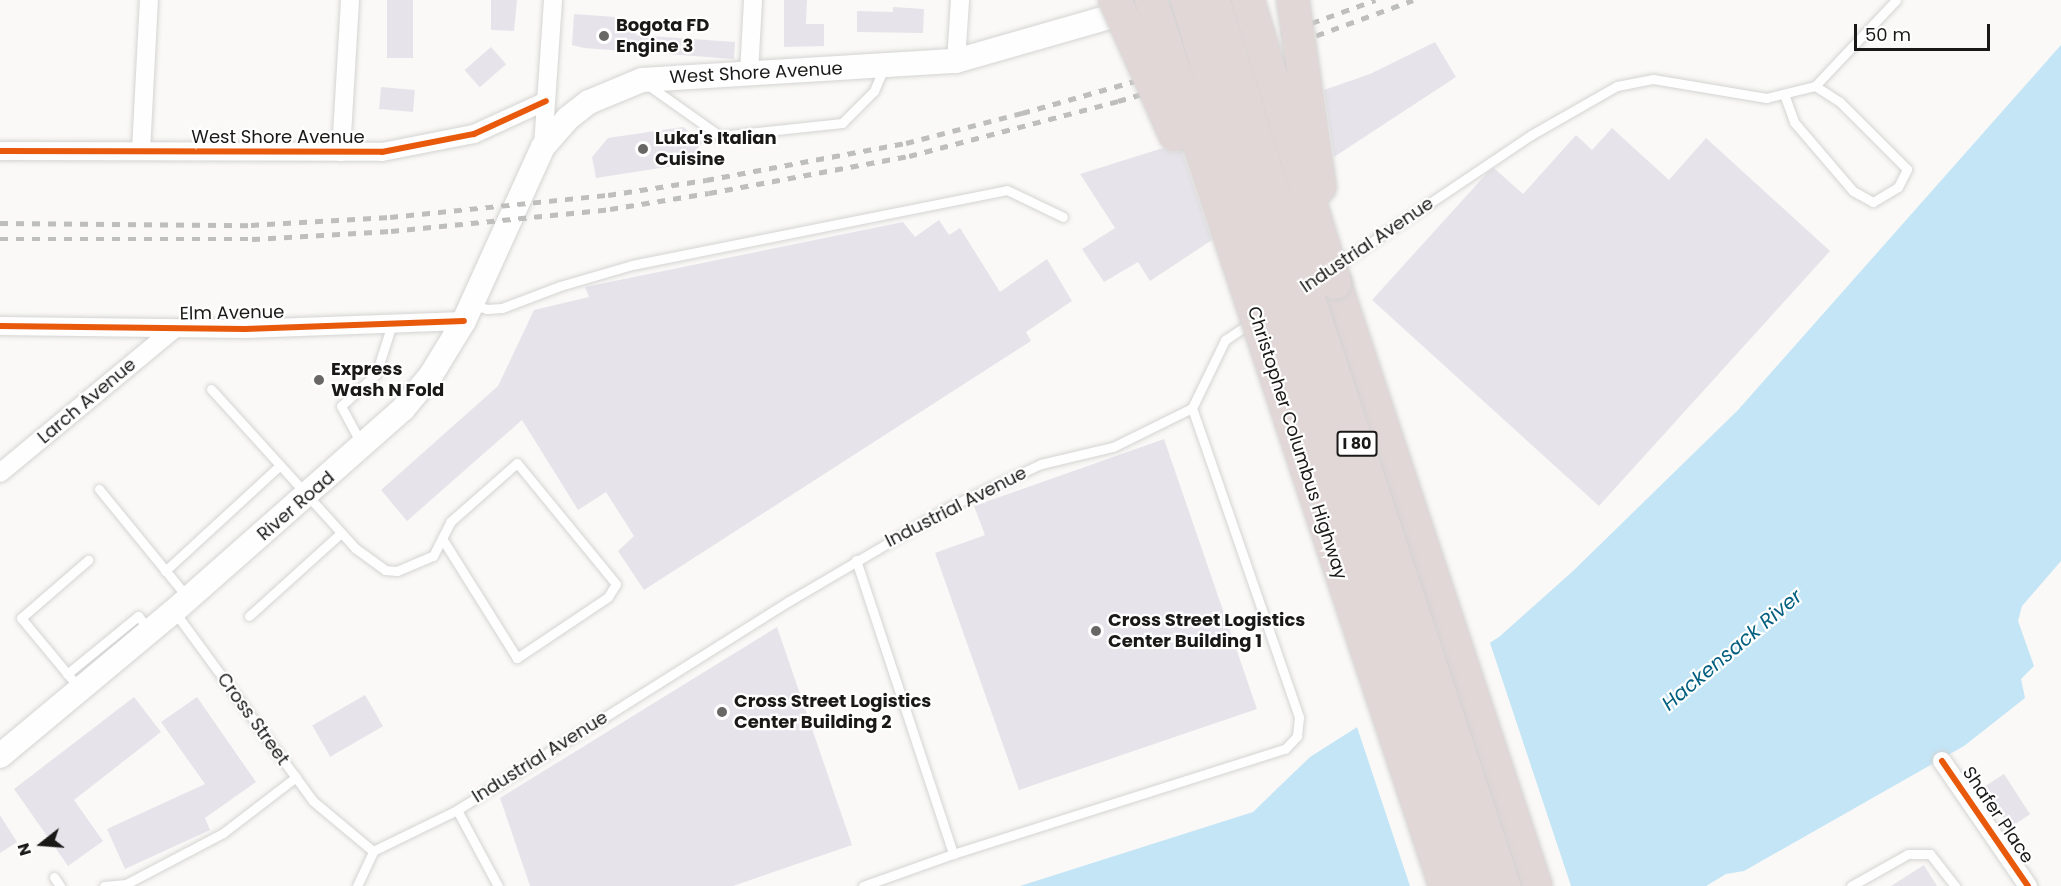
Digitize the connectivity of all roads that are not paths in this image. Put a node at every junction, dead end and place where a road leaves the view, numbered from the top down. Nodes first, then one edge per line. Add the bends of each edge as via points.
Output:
1 (149, 0) edge
2 (350, 0) edge
3 (553, 0) edge
4 (753, 0) edge
5 (960, 0) edge
6 (1115, 0) edge
7 (1151, 0) edge
8 (1169, 0) edge
9 (1187, 0) edge
10 (1214, 0) edge
11 (1248, 0) edge
12 (1293, 0) edge
13 (1896, 0) edge
14 (956, 61) junction
15 (885, 66) junction
16 (749, 75) junction
17 (642, 80) junction
18 (1815, 86) junction
19 (1784, 94) junction
20 (546, 100) junction
21 (543, 147) junction
22 (0, 151) edge
23 (141, 152) junction
24 (341, 152) junction
25 (518, 197) joint
26 (1063, 217) dead end
27 (1323, 281) junction
28 (1262, 308) junction
29 (468, 312) junction
30 (392, 324) junction
31 (0, 326) edge
32 (174, 329) junction
33 (211, 389) dead end
34 (1192, 408) junction
35 (364, 448) junction
36 (278, 467) junction
37 (0, 473) edge
38 (99, 489) dead end
39 (307, 497) junction
40 (341, 533) junction
41 (443, 540) junction
42 (88, 560) dead end
43 (856, 560) junction
44 (165, 571) junction
45 (181, 605) junction
46 (249, 616) dead end
47 (74, 681) junction
48 (0, 756) edge
49 (1942, 761) dead end
50 (296, 777) junction
51 (457, 810) junction
52 (373, 851) junction
53 (953, 854) junction
54 (54, 877) dead end
55 (60, 886) edge
56 (104, 886) edge
57 (357, 886) edge
58 (498, 886) edge
59 (863, 886) edge
60 (1445, 886) edge
61 (1476, 886) edge
62 (1504, 886) edge
63 (1536, 886) edge
64 (1851, 886) edge
65 (1955, 886) edge
66 (2028, 886) edge

1 - 23 street
2 - 24 street
3 - 20 street
4 - 16 street
5 - 14 street
6 - 28 highway, bridge
7 - 28 highway, Christopher Columbus Highway, bridge
8 - 14 main road, West Shore Avenue
9 - 61 highway, Christopher Columbus Highway / I 80, bridge via 1239,172
10 - 62 highway, I 80, bridge via 1275,197
11 - 27 highway, I 80, bridge
12 - 27 highway, bridge
13 - 18 lane
14 - 15 main road, West Shore Avenue
15 - 16 main road, West Shore Avenue
15 - 17 lane via 874,91 842,123 720,136
16 - 17 main road, West Shore Avenue
17 - 21 main road, West Shore Avenue via 589,102 567,119
18 - 19 lane, Industrial Avenue
18 - 19 lane via 1840,102 1907,169 1898,187 1873,202 1853,191 1794,122
19 - 27 lane, Industrial Avenue via 1766,98 1653,79 1617,86 1531,135
20 - 21 street
20 - 24 street, West Shore Avenue via 502,123 436,144 382,152
21 - 25 main road, West Shore Avenue
22 - 23 street, West Shore Avenue
23 - 24 street, West Shore Avenue
25 - 29 main road, River Road
26 - 29 lane via 1007,190 632,265 502,308
27 - 28 lane, Industrial Avenue
27 - 63 highway, I 80
28 - 34 lane, Industrial Avenue via 1225,340
28 - 60 highway, Christopher Columbus Highway, bridge
29 - 30 street, Elm Avenue
29 - 35 main road, River Road via 431,375
30 - 32 street, Elm Avenue
30 - 35 lane via 376,374 341,406
31 - 32 street, Elm Avenue
32 - 37 street, Larch Avenue
33 - 36 lane
34 - 43 lane, Industrial Avenue via 1113,447 1041,464 1002,480
34 - 53 lane via 1299,717 1297,736 1286,748
35 - 39 main road, River Road
36 - 39 lane
36 - 44 lane
38 - 44 lane, Cross Street
39 - 40 lane
39 - 45 main road, River Road
40 - 41 lane via 385,570 397,571 433,556
40 - 46 lane
41 - 41 lane via 450,522 517,464 616,584 608,597 517,658
42 - 47 lane via 21,618
43 - 51 lane, Industrial Avenue
43 - 53 lane
44 - 45 lane, Cross Street
45 - 47 main road, River Road via 151,631
45 - 50 lane, Cross Street
47 - 48 main road, River Road
49 - 66 street, Shafer Place
50 - 52 lane, Cross Street via 335,824
50 - 56 lane via 223,833 126,884
51 - 52 lane, Industrial Avenue
51 - 58 lane
52 - 57 lane
53 - 59 lane
54 - 55 lane
64 - 65 lane via 1908,854 1930,854

